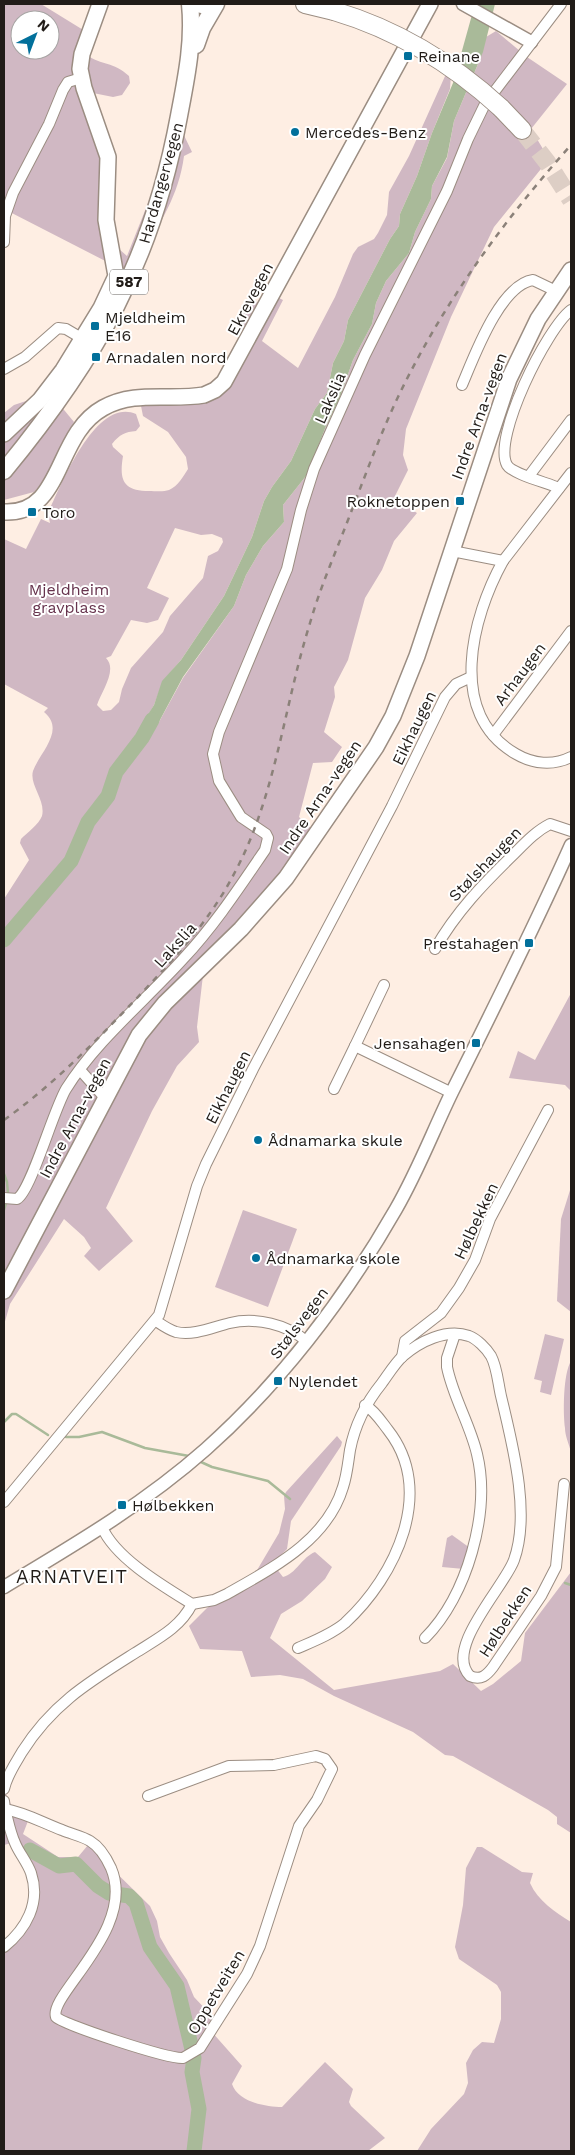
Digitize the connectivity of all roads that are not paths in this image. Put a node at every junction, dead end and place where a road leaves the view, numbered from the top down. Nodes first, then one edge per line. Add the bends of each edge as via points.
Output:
1 (100, 4) edge
2 (190, 4) edge
3 (200, 4) edge
4 (214, 4) edge
5 (304, 4) edge
6 (561, 4) edge
7 (430, 6) edge
8 (465, 6) edge
9 (531, 42) junction
10 (189, 64) junction
11 (81, 78) junction
12 (522, 130) tunnel mouth
13 (4, 242) edge
14 (571, 270) edge
15 (556, 291) junction
16 (571, 310) edge
17 (83, 338) junction
18 (4, 369) edge
19 (462, 385) dead end
20 (571, 420) edge
21 (4, 434) edge
22 (4, 471) edge
23 (571, 473) edge
24 (529, 476) junction
25 (559, 488) junction
26 (4, 512) edge
27 (452, 551) junction
28 (502, 561) junction
29 (571, 632) edge
30 (471, 677) junction
31 (493, 736) junction
32 (571, 757) edge
33 (571, 831) edge
34 (571, 845) edge
35 (435, 948) dead end
36 (384, 985) dead end
37 (355, 1046) junction
38 (81, 1071) junction
39 (334, 1089) dead end
40 (452, 1093) junction
41 (105, 1098) junction
42 (548, 1110) dead end
43 (4, 1198) edge
44 (4, 1291) edge
45 (156, 1321) junction
46 (455, 1334) junction
47 (307, 1342) junction
48 (402, 1357) junction
49 (365, 1405) junction
50 (564, 1484) dead end
51 (4, 1502) edge
52 (102, 1527) junction
53 (4, 1587) edge
54 (192, 1604) junction
55 (425, 1638) dead end
56 (298, 1648) dead end
57 (4, 1789) edge
58 (148, 1796) dead end
59 (4, 1805) edge
60 (4, 1947) edge

1 - 11 main road via 82,54
2 - 10 main road, Hardangervegen / 587
3 - 4 highway
4 - 10 main road, Hardangervegen / 587
5 - 12 highway, bridge via 376,25 426,50 455,69
6 - 9 street, Lakslia
7 - 26 main road, Ekrevegen via 224,382 204,395 127,399 101,410 74,436 52,484 37,503 28,509
8 - 9 street
9 - 38 street, Lakslia via 485,104 435,216 365,355 314,469 300,510 287,569 219,732 213,754 217,776 235,809 268,838 265,850 217,920 105,1040
10 - 22 main road, Hardangervegen / 587 via 168,170 134,270 90,355 48,416
11 - 13 street via 68,82 63,90 14,193 5,216
11 - 17 main road via 108,157 106,220 117,269 110,291
14 - 15 main road, Indre Arna-vegen
15 - 19 street via 533,280 524,282 513,292 489,326
15 - 27 main road, Indre Arna-vegen via 538,319 509,380
16 - 24 street via 557,324 537,357 504,441 507,465 514,472
17 - 18 street via 58,328 25,357
17 - 21 main road via 49,389
20 - 24 street
23 - 25 street
24 - 25 street
25 - 28 street
27 - 28 street
27 - 41 main road, Indre Arna-vegen via 411,672 376,747 275,892 153,1017 130,1050
28 - 30 street via 481,606
29 - 31 street, Arhaugen
30 - 31 street via 480,712
30 - 45 street, Eikhaugen via 456,684 445,697 401,789 210,1156 197,1186
31 - 32 street via 512,752 529,760 548,763
33 - 35 street, Stølshaugen via 550,824 533,835 474,893
34 - 40 street, Stølsvegen
36 - 37 street
37 - 39 street
37 - 40 street
38 - 41 street
38 - 43 street via 60,1102 29,1183 20,1197
40 - 47 street, Stølsvegen via 396,1208
41 - 44 main road, Indre Arna-vegen
42 - 48 street, Hølbekken via 490,1219 470,1270 441,1313 405,1341
45 - 47 street via 183,1333 233,1322 262,1322 294,1332
45 - 51 street, Eikhaugen
46 - 48 street, Hølbekken via 435,1337
46 - 50 street, Hølbekken via 470,1336 479,1342 493,1361 520,1503 515,1558 465,1645 464,1668 470,1676 478,1678 489,1672 541,1596 552,1574 558,1559
46 - 55 street via 447,1368 477,1453 479,1516 474,1545 458,1589 441,1620
47 - 52 street, Stølsvegen via 253,1404 207,1448 146,1499
48 - 49 street, Hølbekken
49 - 54 street, Hølbekken via 338,1501 311,1540 227,1594
49 - 56 street via 398,1442 405,1458 411,1489 404,1529 387,1572 351,1616 332,1632
52 - 53 street, Stølsvegen
52 - 54 street via 118,1552
54 - 57 street via 186,1616 168,1632 80,1688 55,1709 29,1741 11,1770
58 - 59 street, Oppetveiten via 229,1766 274,1765 316,1756 325,1759 332,1769 317,1800 299,1826 254,1960 241,1985 193,2053 175,2058 64,2022 56,2016 58,2002 104,1935 115,1907 116,1883 104,1854 89,1840
59 - 60 street via 14,1842 31,1875 34,1893 26,1923

